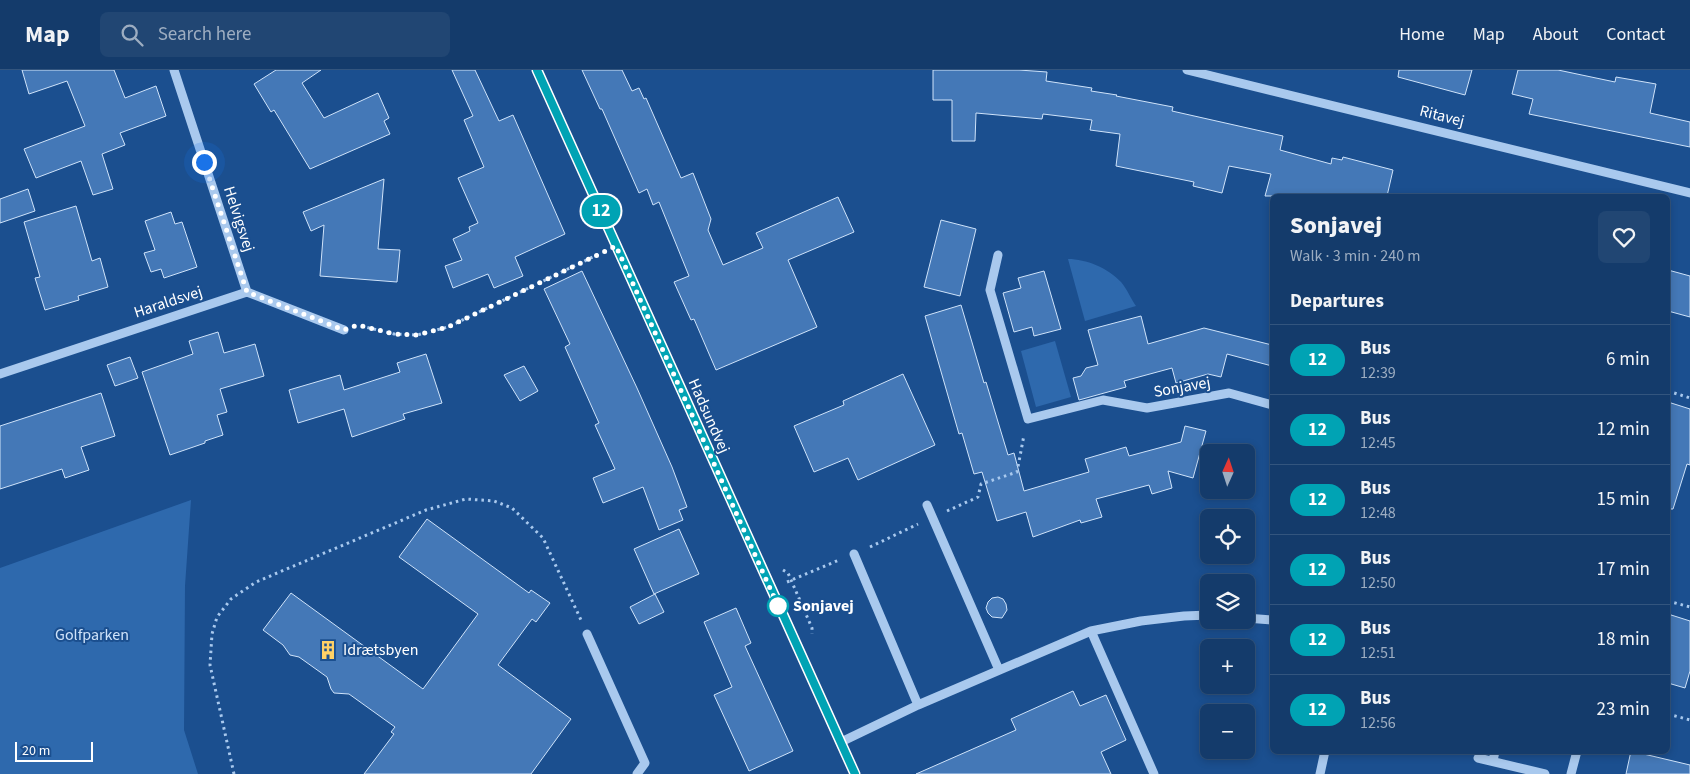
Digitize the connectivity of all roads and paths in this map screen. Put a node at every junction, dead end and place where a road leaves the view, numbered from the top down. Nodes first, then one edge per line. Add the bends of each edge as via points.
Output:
1 (174, 70) edge
2 (537, 70) edge
3 (1187, 70) edge
4 (1690, 192) edge
5 (616, 246) junction
6 (998, 255) dead end
7 (247, 292) junction
8 (344, 330) joint
9 (0, 374) edge
10 (1670, 392) edge
11 (1690, 398) edge
12 (1270, 404) edge
13 (927, 505) dead end
14 (854, 554) dead end
15 (1670, 601) edge
16 (1690, 607) edge
17 (1200, 616) edge
18 (1255, 619) edge
19 (1270, 620) edge
20 (1091, 631) junction
21 (587, 634) joint
22 (999, 670) junction
23 (918, 705) junction
24 (1670, 715) edge
25 (1690, 720) edge
26 (840, 742) junction
27 (1324, 754) edge
28 (1494, 754) edge
29 (1576, 754) edge
30 (1478, 758) dead end
31 (1493, 761) junction
32 (234, 774) edge
33 (637, 774) edge
34 (855, 774) edge
35 (1154, 774) edge
36 (1320, 774) edge
37 (1545, 774) edge
38 (1572, 774) edge

1 - 7 street, Helvigsvej
2 - 5 street, Hadsundvej
3 - 4 street, Ritavej
5 - 8 path via 448,327 417,335 394,334 358,325
5 - 26 street, Hadsundvej
6 - 12 street, Sonjavej via 990,290 1028,419 1103,400 1147,408 1229,393
7 - 8 street
7 - 9 street, Haraldsvej
10 - 11 path
13 - 22 street
14 - 23 street
15 - 16 path
17 - 20 street via 1141,621
18 - 19 street
20 - 22 street
20 - 35 street
21 - 32 path via 543,538 512,508 466,499 426,510 256,582 232,599 217,617 210,665
21 - 33 street via 645,763
22 - 23 street
23 - 26 street
24 - 25 path
26 - 34 street, Hadsundvej
27 - 36 street
28 - 31 street
29 - 38 street
30 - 31 street
31 - 37 street

